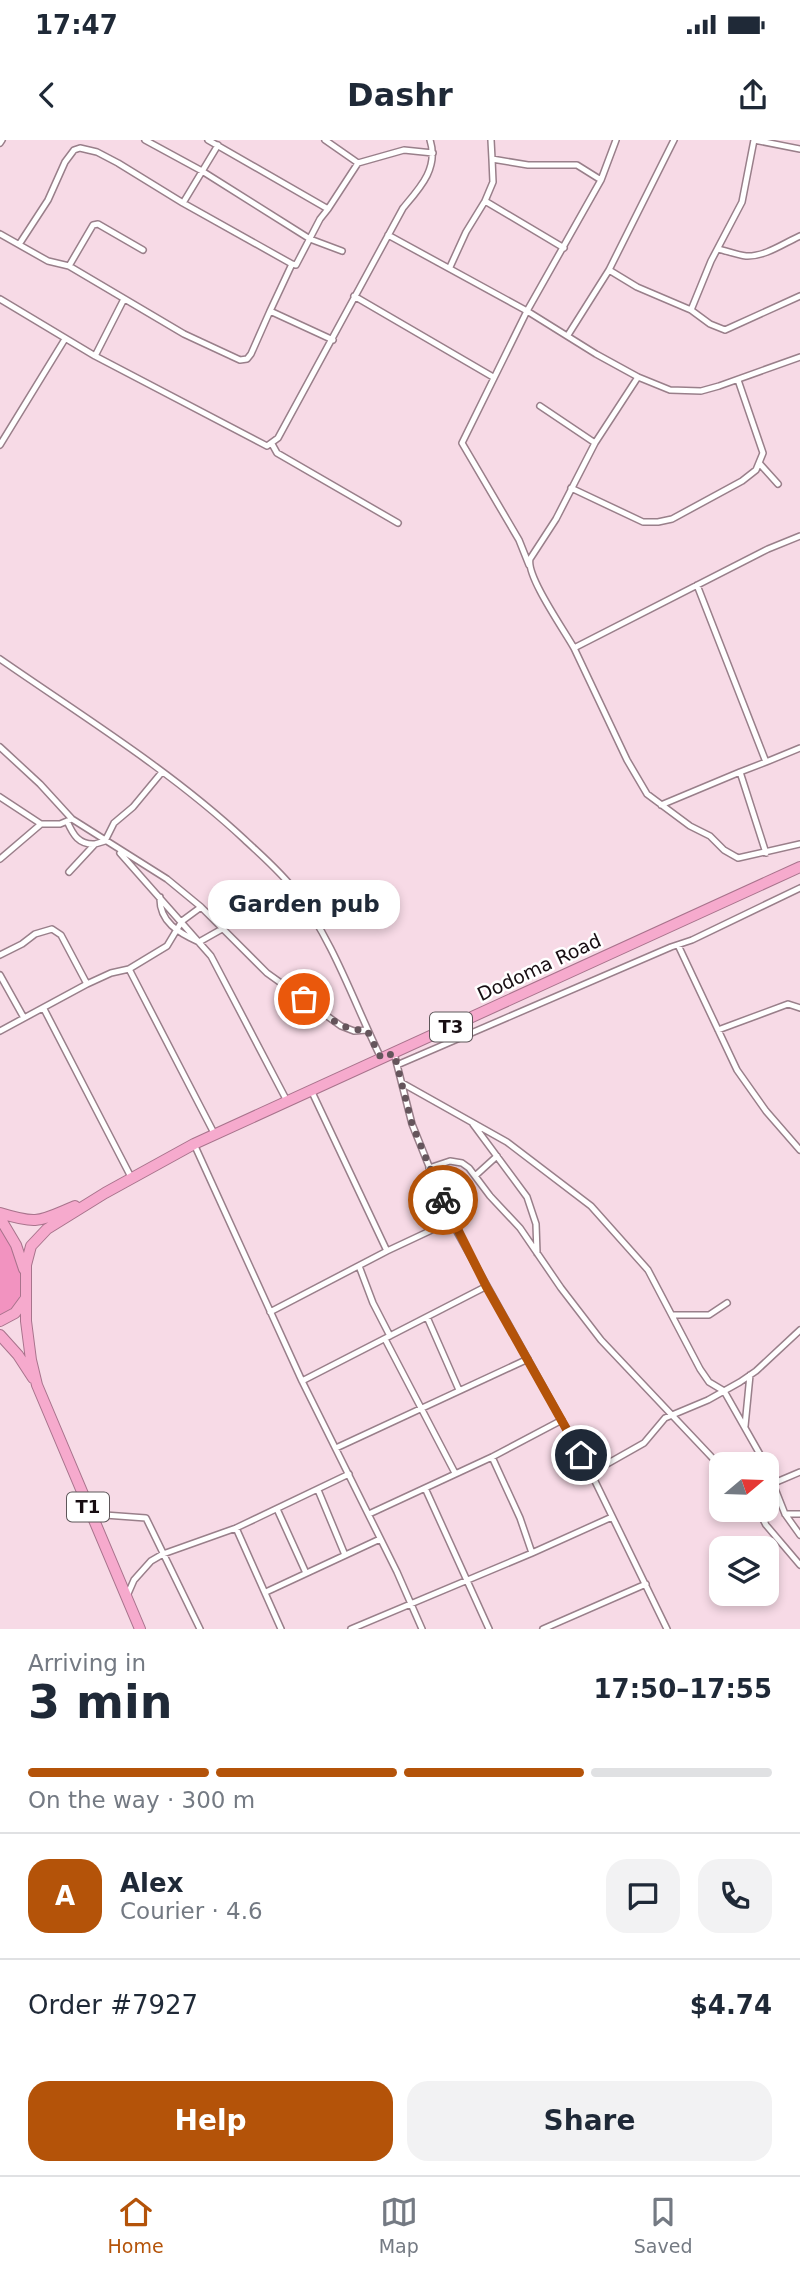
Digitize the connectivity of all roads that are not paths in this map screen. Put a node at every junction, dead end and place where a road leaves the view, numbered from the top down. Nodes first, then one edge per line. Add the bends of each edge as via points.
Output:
1 (145, 140) edge
2 (208, 140) edge
3 (325, 140) edge
4 (430, 140) edge
5 (491, 140) edge
6 (616, 140) edge
7 (674, 140) edge
8 (754, 140) edge
9 (800, 140) edge
10 (218, 145) junction
11 (799, 149) edge
12 (433, 153) junction
13 (492, 159) junction
14 (358, 163) junction
15 (202, 171) junction
16 (601, 180) junction
17 (485, 201) junction
18 (183, 203) junction
19 (328, 209) junction
20 (0, 234) edge
21 (388, 234) junction
22 (800, 236) edge
23 (310, 239) junction
24 (20, 243) junction
25 (564, 248) junction
26 (718, 249) junction
27 (143, 250) dead end
28 (342, 251) dead end
29 (292, 264) junction
30 (69, 266) junction
31 (450, 267) junction
32 (609, 270) junction
33 (354, 296) junction
34 (800, 296) edge
35 (0, 299) edge
36 (124, 299) junction
37 (691, 310) junction
38 (270, 311) junction
39 (527, 311) junction
40 (568, 335) junction
41 (65, 340) junction
42 (333, 340) junction
43 (95, 356) junction
44 (800, 357) edge
45 (493, 377) junction
46 (638, 377) junction
47 (738, 380) junction
48 (540, 406) dead end
49 (595, 443) junction
50 (272, 444) junction
51 (0, 445) edge
52 (760, 464) junction
53 (778, 484) dead end
54 (571, 488) junction
55 (398, 523) dead end
56 (800, 536) edge
57 (529, 565) junction
58 (697, 585) junction
59 (574, 648) junction
60 (0, 659) edge
61 (0, 747) edge
62 (800, 748) edge
63 (766, 762) junction
64 (162, 772) junction
65 (740, 772) junction
66 (0, 797) edge
67 (662, 805) junction
68 (70, 820) junction
69 (41, 824) junction
70 (105, 841) junction
71 (96, 844) junction
72 (800, 844) edge
73 (115, 847) junction
74 (766, 853) junction
75 (0, 859) edge
76 (800, 867) edge
77 (69, 872) dead end
78 (800, 888) edge
79 (160, 897) junction
80 (201, 907) junction
81 (182, 921) junction
82 (222, 929) junction
83 (176, 931) junction
84 (199, 942) junction
85 (678, 945) junction
86 (0, 955) edge
87 (130, 970) junction
88 (0, 975) edge
89 (87, 984) junction
90 (800, 1008) edge
91 (44, 1009) junction
92 (24, 1018) junction
93 (367, 1030) junction
94 (718, 1030) junction
95 (0, 1031) edge
96 (394, 1053) junction
97 (381, 1058) junction
98 (397, 1065) junction
99 (401, 1083) junction
100 (311, 1090) junction
101 (287, 1101) junction
102 (471, 1122) junction
103 (215, 1135) junction
104 (194, 1144) junction
105 (800, 1150) edge
106 (497, 1156) junction
107 (429, 1168) junction
108 (475, 1176) junction
109 (131, 1177) junction
110 (105, 1193) junction
111 (0, 1215) edge
112 (452, 1221) junction
113 (387, 1251) junction
114 (537, 1255) junction
115 (359, 1266) junction
116 (27, 1283) junction
117 (486, 1286) junction
118 (26, 1297) junction
119 (727, 1303) dead end
120 (270, 1311) junction
121 (672, 1315) junction
122 (427, 1317) junction
123 (0, 1321) edge
124 (800, 1330) edge
125 (0, 1335) edge
126 (388, 1338) junction
127 (528, 1359) junction
128 (750, 1375) junction
129 (302, 1381) junction
130 (37, 1385) junction
131 (459, 1390) junction
132 (724, 1391) junction
133 (422, 1409) junction
134 (670, 1415) junction
135 (562, 1419) junction
136 (745, 1426) junction
137 (336, 1448) junction
138 (759, 1452) edge
139 (709, 1455) edge
140 (492, 1457) junction
141 (800, 1472) edge
142 (454, 1473) junction
143 (591, 1473) junction
144 (349, 1474) junction
145 (779, 1481) edge
146 (425, 1488) junction
147 (318, 1490) junction
148 (779, 1497) edge
149 (277, 1509) junction
150 (90, 1514) junction
151 (369, 1514) junction
152 (785, 1514) junction
153 (800, 1514) edge
154 (612, 1517) junction
155 (764, 1522) edge
156 (236, 1528) junction
157 (799, 1530) edge
158 (380, 1539) junction
159 (532, 1553) junction
160 (163, 1554) junction
161 (345, 1555) junction
162 (800, 1565) edge
163 (306, 1573) junction
164 (467, 1581) junction
165 (646, 1584) junction
166 (266, 1592) junction
167 (126, 1597) junction
168 (411, 1603) junction
169 (140, 1629) edge
170 (200, 1629) edge
171 (281, 1629) edge
172 (351, 1629) edge
173 (422, 1629) edge
174 (489, 1629) edge
175 (543, 1629) edge
176 (667, 1629) edge

1 - 15 street
2 - 10 street
3 - 14 street
4 - 12 street
5 - 13 street
6 - 16 street
7 - 32 street
8 - 11 street
8 - 26 street via 741,202
9 - 11 street
10 - 15 street
10 - 19 street
12 - 14 street via 404,150
12 - 21 street via 421,188
13 - 16 street via 577,165
13 - 17 street via 492,182
14 - 19 street
15 - 18 street
15 - 23 street
16 - 25 street
17 - 25 street
17 - 31 street
18 - 24 street via 97,152 80,148 65,162 48,200
18 - 29 street
19 - 23 street
20 - 24 street
21 - 31 street
21 - 33 street
22 - 26 street via 754,255
23 - 28 street
23 - 29 street via 296,265
24 - 30 street via 48,261
25 - 39 street
26 - 37 street
27 - 30 street via 93,225
29 - 38 street
30 - 36 street
31 - 39 street
32 - 37 street
32 - 40 street
33 - 42 street
33 - 45 street
34 - 37 street via 724,330
35 - 41 street
36 - 38 street via 184,334 244,361
36 - 43 street
38 - 42 street
39 - 40 street
39 - 45 street
40 - 46 street
41 - 43 street
41 - 51 street
42 - 50 street
43 - 50 street via 260,444
44 - 47 street
45 - 57 street via 462,443
46 - 47 street via 685,391
46 - 49 street
47 - 52 street via 763,453
48 - 49 street
49 - 54 street
50 - 55 street via 277,453
52 - 53 street
52 - 54 street via 751,476 720,494 658,522 643,522
54 - 57 street
56 - 58 street
57 - 59 street
58 - 59 street
58 - 63 street
59 - 67 street via 636,778
60 - 64 street
61 - 68 street
62 - 63 street
63 - 65 street
64 - 70 street via 114,823
64 - 93 street via 228,824 296,891 332,950
65 - 67 street
65 - 74 street
66 - 69 street
67 - 74 street via 738,858
68 - 69 street
68 - 70 street
68 - 71 street via 75,837
69 - 75 street
70 - 71 street
70 - 73 street
71 - 77 street
72 - 74 street
73 - 79 street
73 - 80 street via 167,879
76 - 96 highway, Dodoma Road / T3
78 - 85 street
79 - 81 street
79 - 83 street via 165,917
80 - 81 street
80 - 82 street
81 - 83 street
81 - 84 street
82 - 84 street
82 - 93 street via 267,973 341,1026
83 - 84 street
83 - 87 street via 167,946
84 - 101 street via 211,956
85 - 94 street
85 - 98 street
86 - 89 street via 52,929 61,935
87 - 89 street
87 - 103 street
88 - 92 street
89 - 91 street
90 - 94 street via 788,1004
91 - 92 street
91 - 109 street
92 - 95 street
93 - 97 street
94 - 105 street via 737,1070
96 - 97 highway, Dodoma Road / T3
96 - 98 street
97 - 100 highway, Dodoma Road / T3
98 - 99 street
99 - 102 street
99 - 107 street
100 - 101 highway, Dodoma Road / T3
100 - 113 street
101 - 103 highway, Dodoma Road / T3
102 - 106 street
102 - 121 street via 507,1142 591,1206 654,1279
103 - 104 highway, Dodoma Road / T3
104 - 109 highway, Dodoma Road / T3
104 - 120 street
106 - 108 street
106 - 114 street via 527,1197 536,1224
107 - 108 street via 450,1161 462,1163
107 - 112 street
108 - 114 street
109 - 110 highway, Dodoma Road / T3
110 - 111 highway, Dodoma Road / T3 via 42,1220
110 - 116 highway, Dodoma Road / T3 via 35,1240 27,1255
111 - 116 highway, T1 via 16,1245
112 - 113 street
112 - 117 street
113 - 115 street
114 - 134 street via 591,1327
115 - 120 street
115 - 126 street
116 - 118 highway, T1
117 - 122 street
117 - 127 street
118 - 123 highway via 15,1313
118 - 130 highway, T1
119 - 121 street via 709,1315
120 - 129 street
121 - 132 street via 704,1374
122 - 126 street
122 - 131 street
124 - 128 street
125 - 130 highway, T1
126 - 129 street
126 - 133 street
127 - 131 street
127 - 135 street
128 - 132 street
128 - 136 street
129 - 137 street
130 - 150 highway, T1
131 - 133 street
132 - 134 street
132 - 136 street
133 - 137 street
133 - 142 street
134 - 139 street
134 - 143 street via 645,1443
135 - 140 street
135 - 143 street
136 - 138 street
137 - 144 street
140 - 142 street
140 - 159 street
141 - 145 street
142 - 146 street
143 - 154 street
144 - 147 street
144 - 151 street
146 - 151 street
146 - 164 street
147 - 149 street
147 - 161 street
148 - 152 street
149 - 156 street
149 - 163 street
150 - 160 street via 146,1518
150 - 167 highway, T1
151 - 158 street
152 - 153 street
152 - 157 street
154 - 159 street
154 - 165 street
155 - 162 street
156 - 160 street
156 - 166 street
158 - 161 street
158 - 168 street
159 - 164 street
160 - 167 street via 134,1580
160 - 170 street
161 - 163 street
163 - 166 street
164 - 168 street
164 - 174 street
165 - 175 street
165 - 176 street
166 - 171 street
167 - 169 highway, T1
168 - 172 street
168 - 173 street

